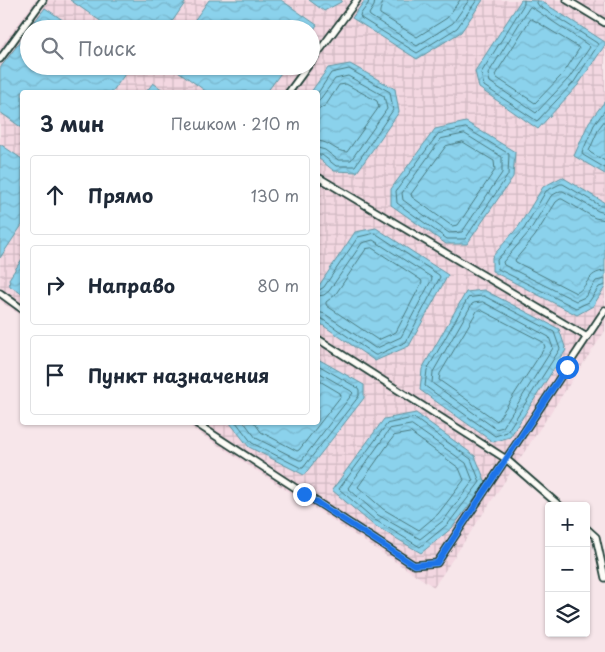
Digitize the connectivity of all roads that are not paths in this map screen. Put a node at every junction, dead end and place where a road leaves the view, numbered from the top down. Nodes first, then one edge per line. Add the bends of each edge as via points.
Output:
1 (43, 0) edge
2 (357, 0) edge
3 (567, 0) edge
4 (28, 20) edge
5 (605, 23) edge
6 (20, 32) edge
7 (320, 50) edge
8 (0, 59) edge
9 (301, 75) edge
10 (290, 90) edge
11 (320, 178) edge
12 (0, 293) edge
13 (20, 308) edge
14 (605, 310) edge
15 (588, 337) junction
16 (320, 340) edge
17 (199, 425) edge
18 (506, 459) junction
19 (555, 502) edge
20 (590, 531) edge
21 (605, 578) edge

1 - 4 lane
2 - 7 lane
3 - 5 lane
6 - 8 lane
9 - 10 lane
11 - 15 lane
12 - 13 lane
14 - 15 lane
15 - 18 lane
16 - 18 lane
17 - 18 lane via 414,565 437,563
18 - 19 lane
20 - 21 lane via 596,536

